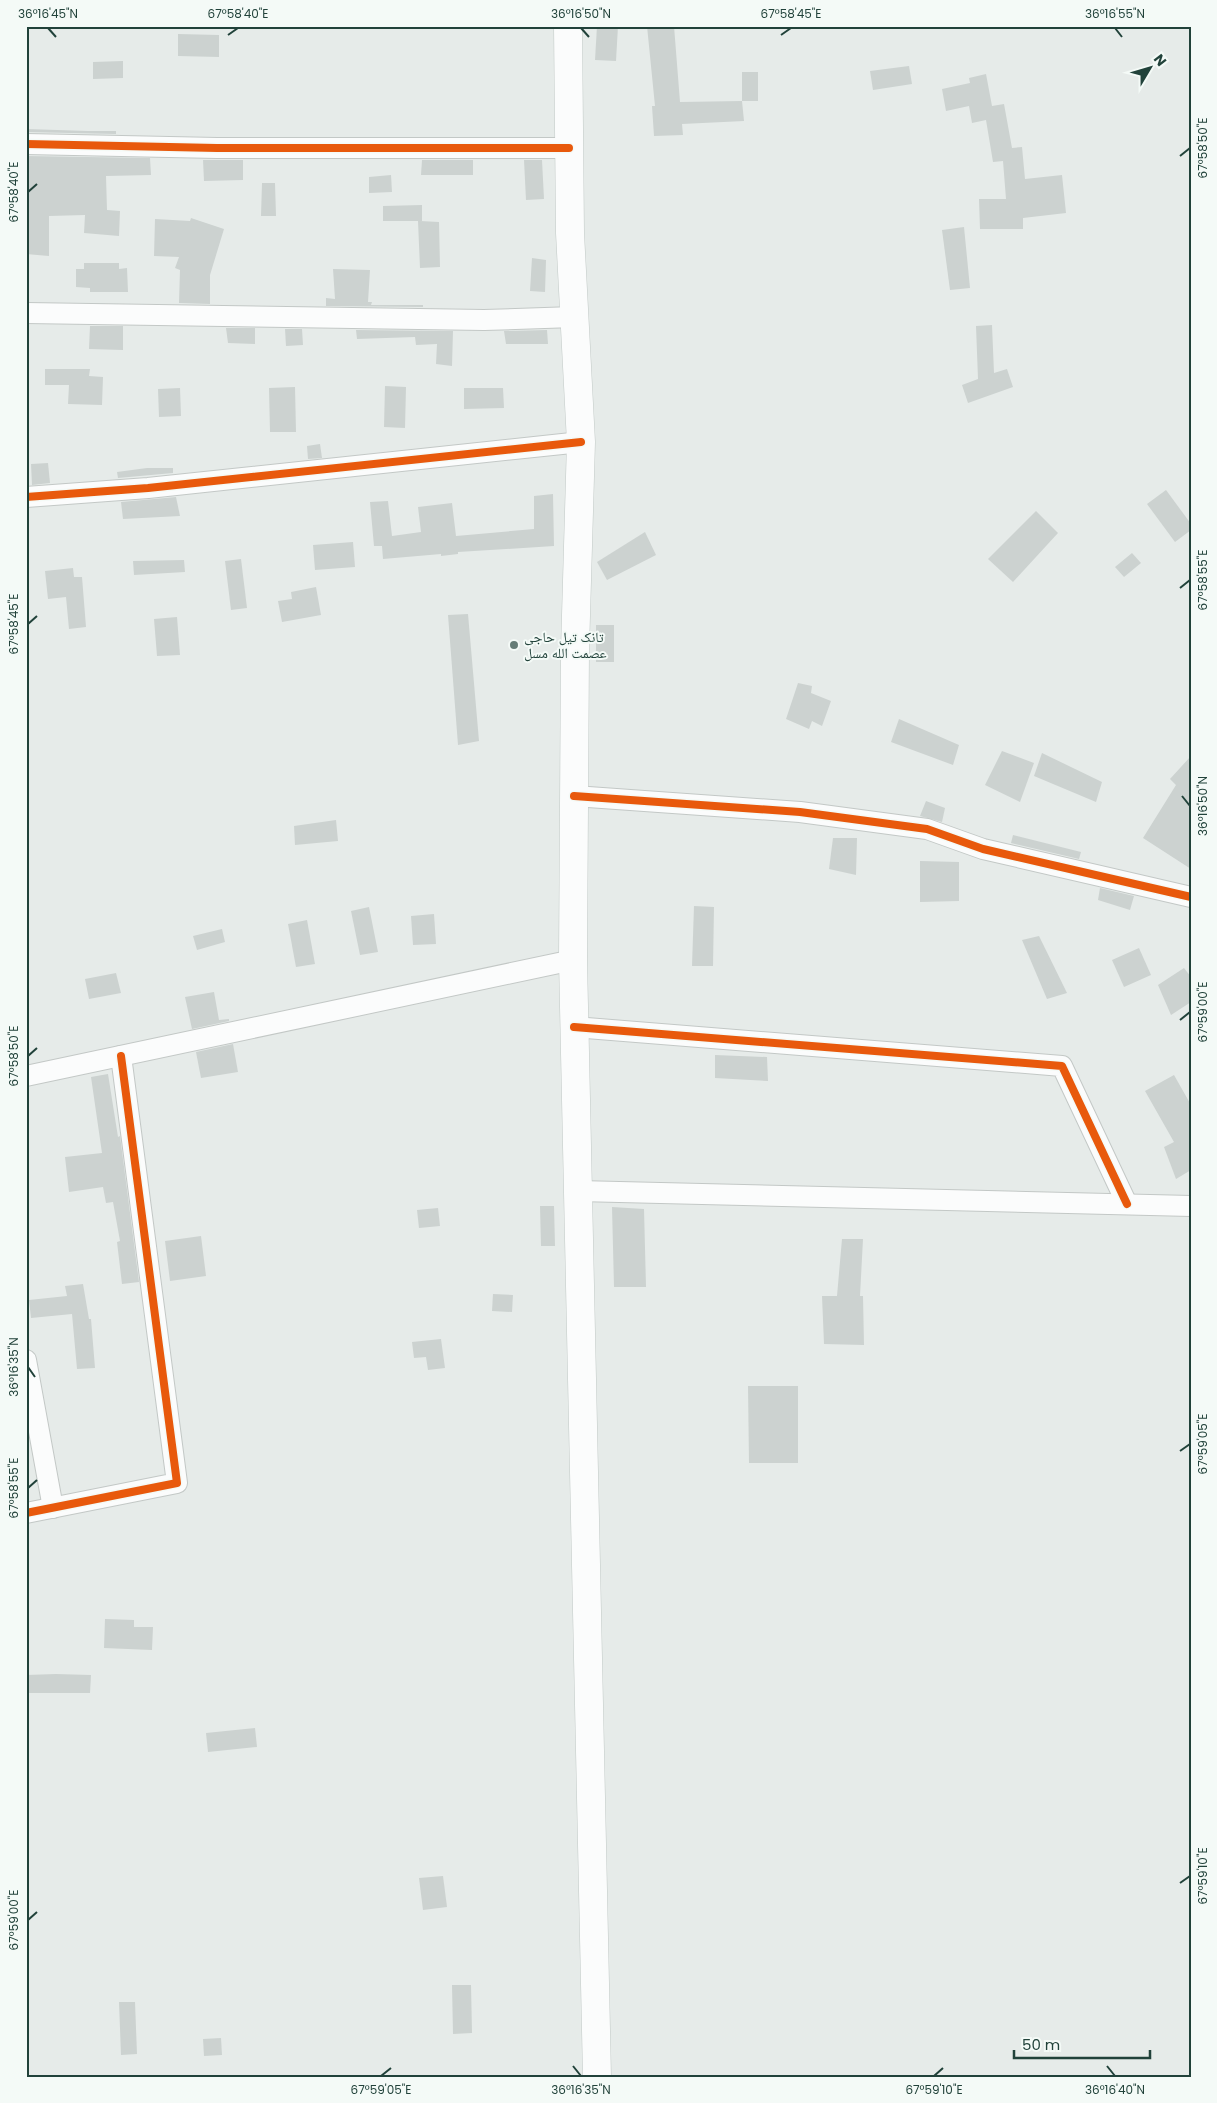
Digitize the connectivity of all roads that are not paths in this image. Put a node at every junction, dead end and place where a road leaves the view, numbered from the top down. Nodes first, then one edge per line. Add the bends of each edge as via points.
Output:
1 (568, 26) edge
2 (26, 144) edge
3 (570, 148) junction
4 (26, 314) edge
5 (574, 317) junction
6 (581, 442) junction
7 (26, 497) edge
8 (574, 796) junction
9 (1191, 897) edge
10 (573, 960) junction
11 (574, 1027) junction
12 (121, 1056) junction
13 (26, 1076) edge
14 (578, 1191) junction
15 (1127, 1204) junction
16 (1191, 1206) edge
17 (26, 1360) edge
18 (53, 1508) junction
19 (26, 1513) edge
20 (597, 2077) edge

1 - 3 main road
2 - 3 street via 217,148
3 - 5 main road
4 - 5 street via 484,320
5 - 6 main road
6 - 7 street via 148,488
6 - 8 main road via 574,650
8 - 9 street via 800,812 927,829 983,849
8 - 10 main road
10 - 11 main road
10 - 12 street
11 - 14 main road
11 - 15 street via 1062,1066
12 - 13 street
12 - 18 street via 177,1483
14 - 15 street
14 - 20 main road
15 - 16 street
17 - 18 street
18 - 19 street

